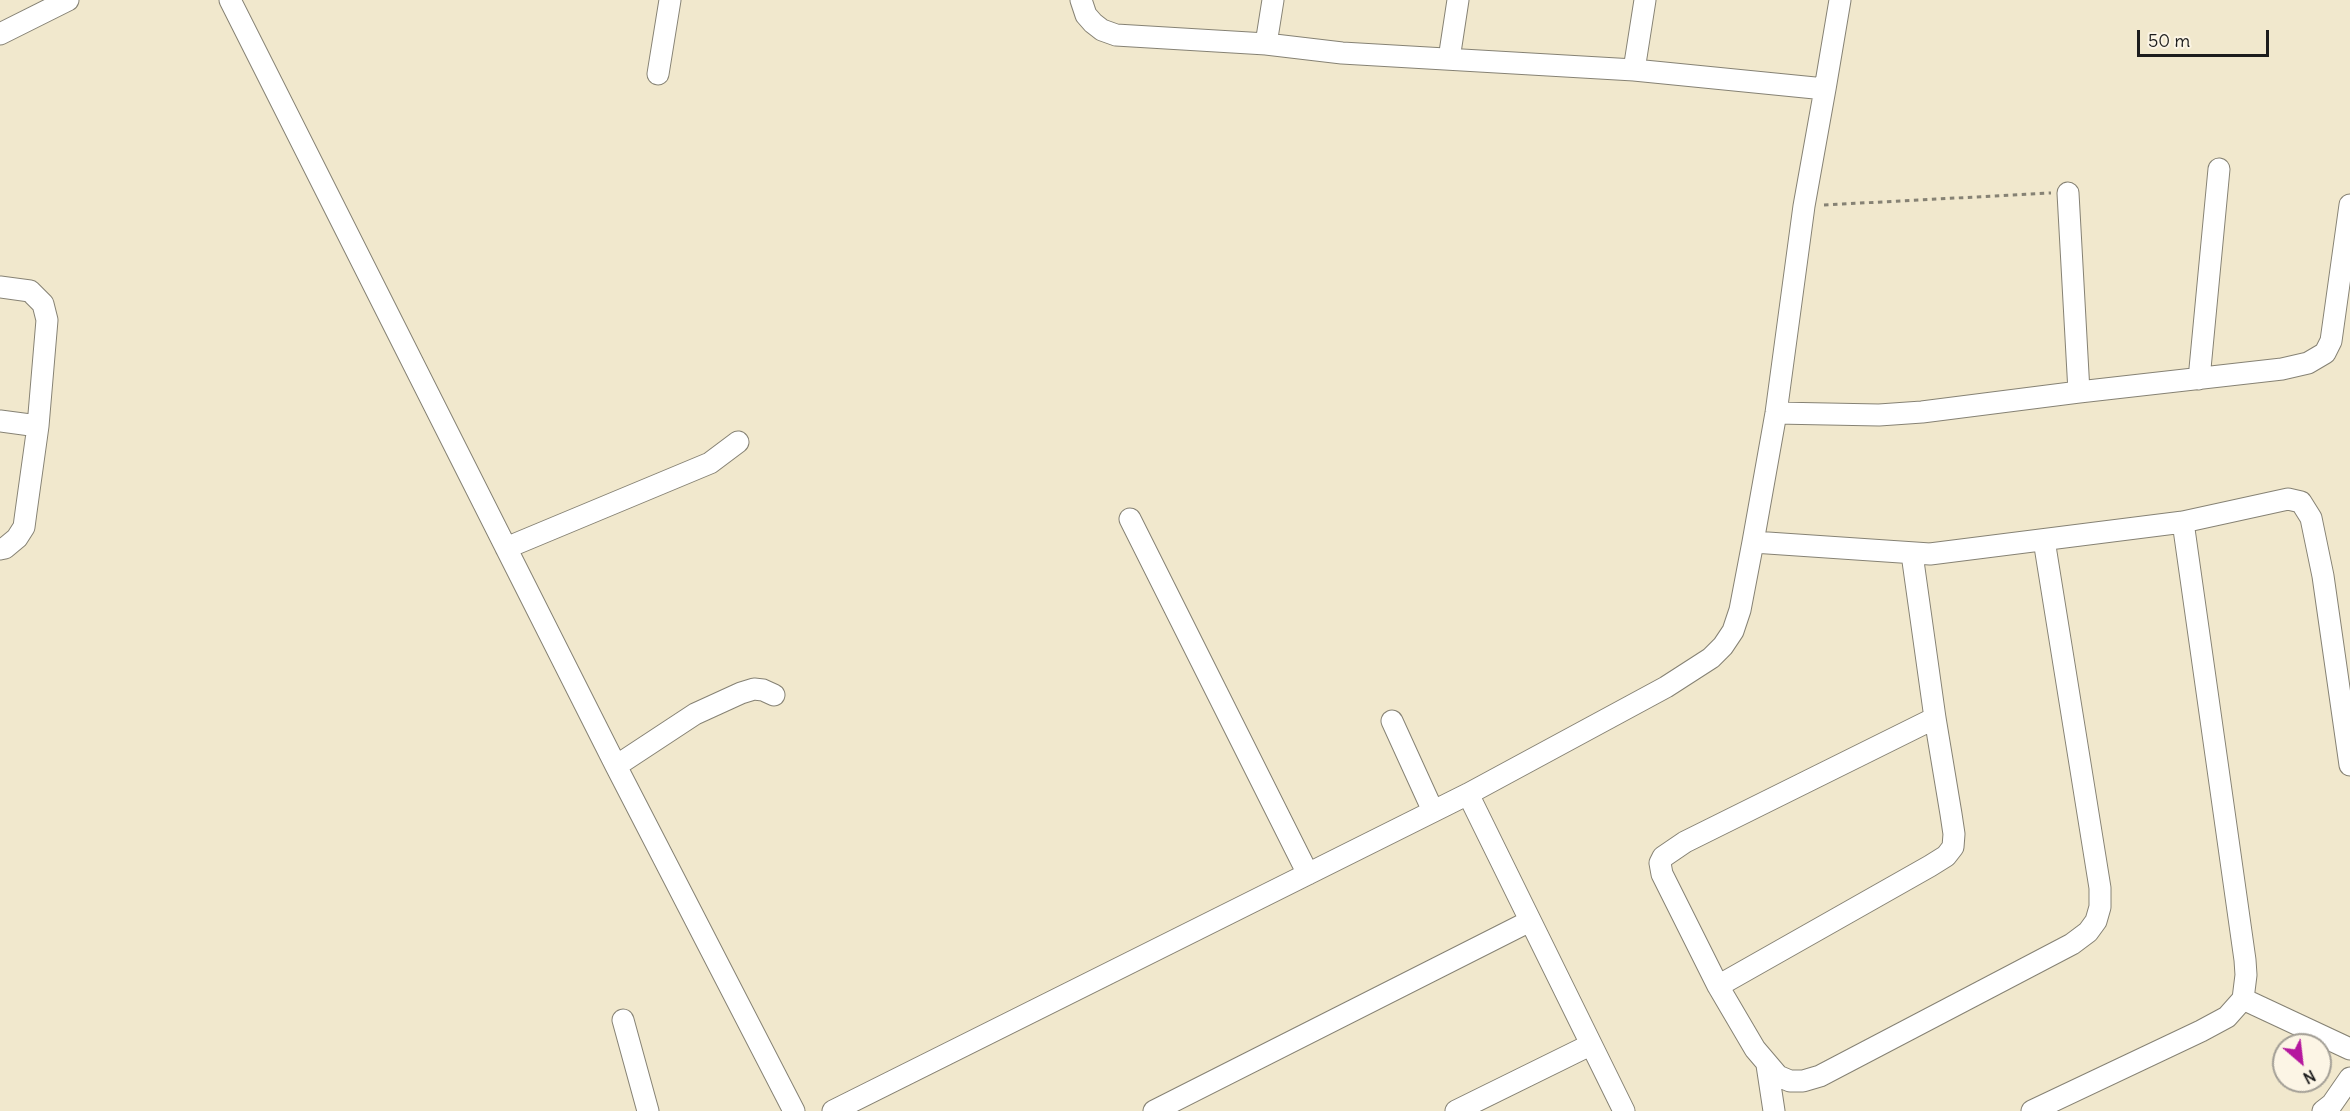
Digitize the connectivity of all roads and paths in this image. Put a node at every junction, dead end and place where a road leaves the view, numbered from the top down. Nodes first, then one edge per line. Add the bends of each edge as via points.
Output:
1 (68, 0) edge
2 (230, 0) edge
3 (670, 0) edge
4 (1081, 0) edge
5 (1273, 0) edge
6 (1458, 0) edge
7 (1645, 0) edge
8 (1840, 0) edge
9 (0, 34) edge
10 (1266, 44) junction
11 (1449, 59) junction
12 (1634, 70) junction
13 (658, 74) dead end
14 (1825, 89) junction
15 (2219, 169) dead end
16 (2068, 192) joint
17 (1804, 206) junction
18 (2350, 206) edge
19 (0, 287) edge
20 (2199, 379) junction
21 (2079, 392) junction
22 (1776, 413) junction
23 (0, 421) edge
24 (38, 426) junction
25 (738, 442) dead end
26 (1130, 519) dead end
27 (2183, 522) junction
28 (2044, 540) junction
29 (1753, 542) junction
30 (507, 548) junction
31 (0, 549) edge
32 (1912, 554) junction
33 (774, 695) dead end
34 (1935, 718) junction
35 (1392, 721) dead end
36 (2350, 765) edge
37 (616, 766) junction
38 (1468, 795) junction
39 (1432, 811) junction
40 (1308, 874) junction
41 (1530, 921) junction
42 (1718, 986) junction
43 (2243, 999) junction
44 (623, 1020) dead end
45 (1590, 1045) junction
46 (2350, 1049) edge
47 (1767, 1065) junction
48 (2350, 1078) edge
49 (648, 1111) edge
50 (794, 1111) edge
51 (833, 1111) edge
52 (1154, 1111) edge
53 (1456, 1111) edge
54 (1624, 1111) edge
55 (1774, 1111) edge
56 (2032, 1111) edge
57 (2323, 1111) edge

1 - 9 street
2 - 30 street
3 - 13 street
4 - 10 street via 1093,23 1116,35
5 - 10 street
6 - 11 street
7 - 12 street
8 - 14 street
10 - 11 street
11 - 12 street
12 - 14 street
14 - 17 street
15 - 20 street
16 - 17 path
16 - 21 street
17 - 22 street
18 - 20 street via 2331,342 2325,353 2308,363 2282,369
19 - 24 street via 30,291 46,310
20 - 21 street
21 - 22 street via 1879,415
22 - 29 street
23 - 24 street
24 - 31 street via 24,527 12,543
25 - 30 street via 701,467
26 - 40 street
27 - 28 street
27 - 36 street via 2288,499 2301,502 2306,509 2323,576
27 - 43 street via 2246,975
28 - 32 street
28 - 47 street via 2100,888 2096,921 2073,944 1820,1076 1790,1081
29 - 32 street
29 - 38 street via 1733,631 1711,658 1666,687
30 - 37 street
32 - 34 street
33 - 37 street via 754,689 741,693 695,714
34 - 42 street via 1954,834 1953,847 1946,856
34 - 42 street via 1685,842 1663,857 1662,874
35 - 39 street
37 - 50 street
38 - 39 street
38 - 41 street
39 - 40 street
40 - 51 street
41 - 45 street
41 - 52 street
42 - 47 street
43 - 46 street
43 - 56 street via 2227,1017 2210,1027
44 - 49 street
45 - 53 street
45 - 54 street
47 - 55 street
48 - 57 street

